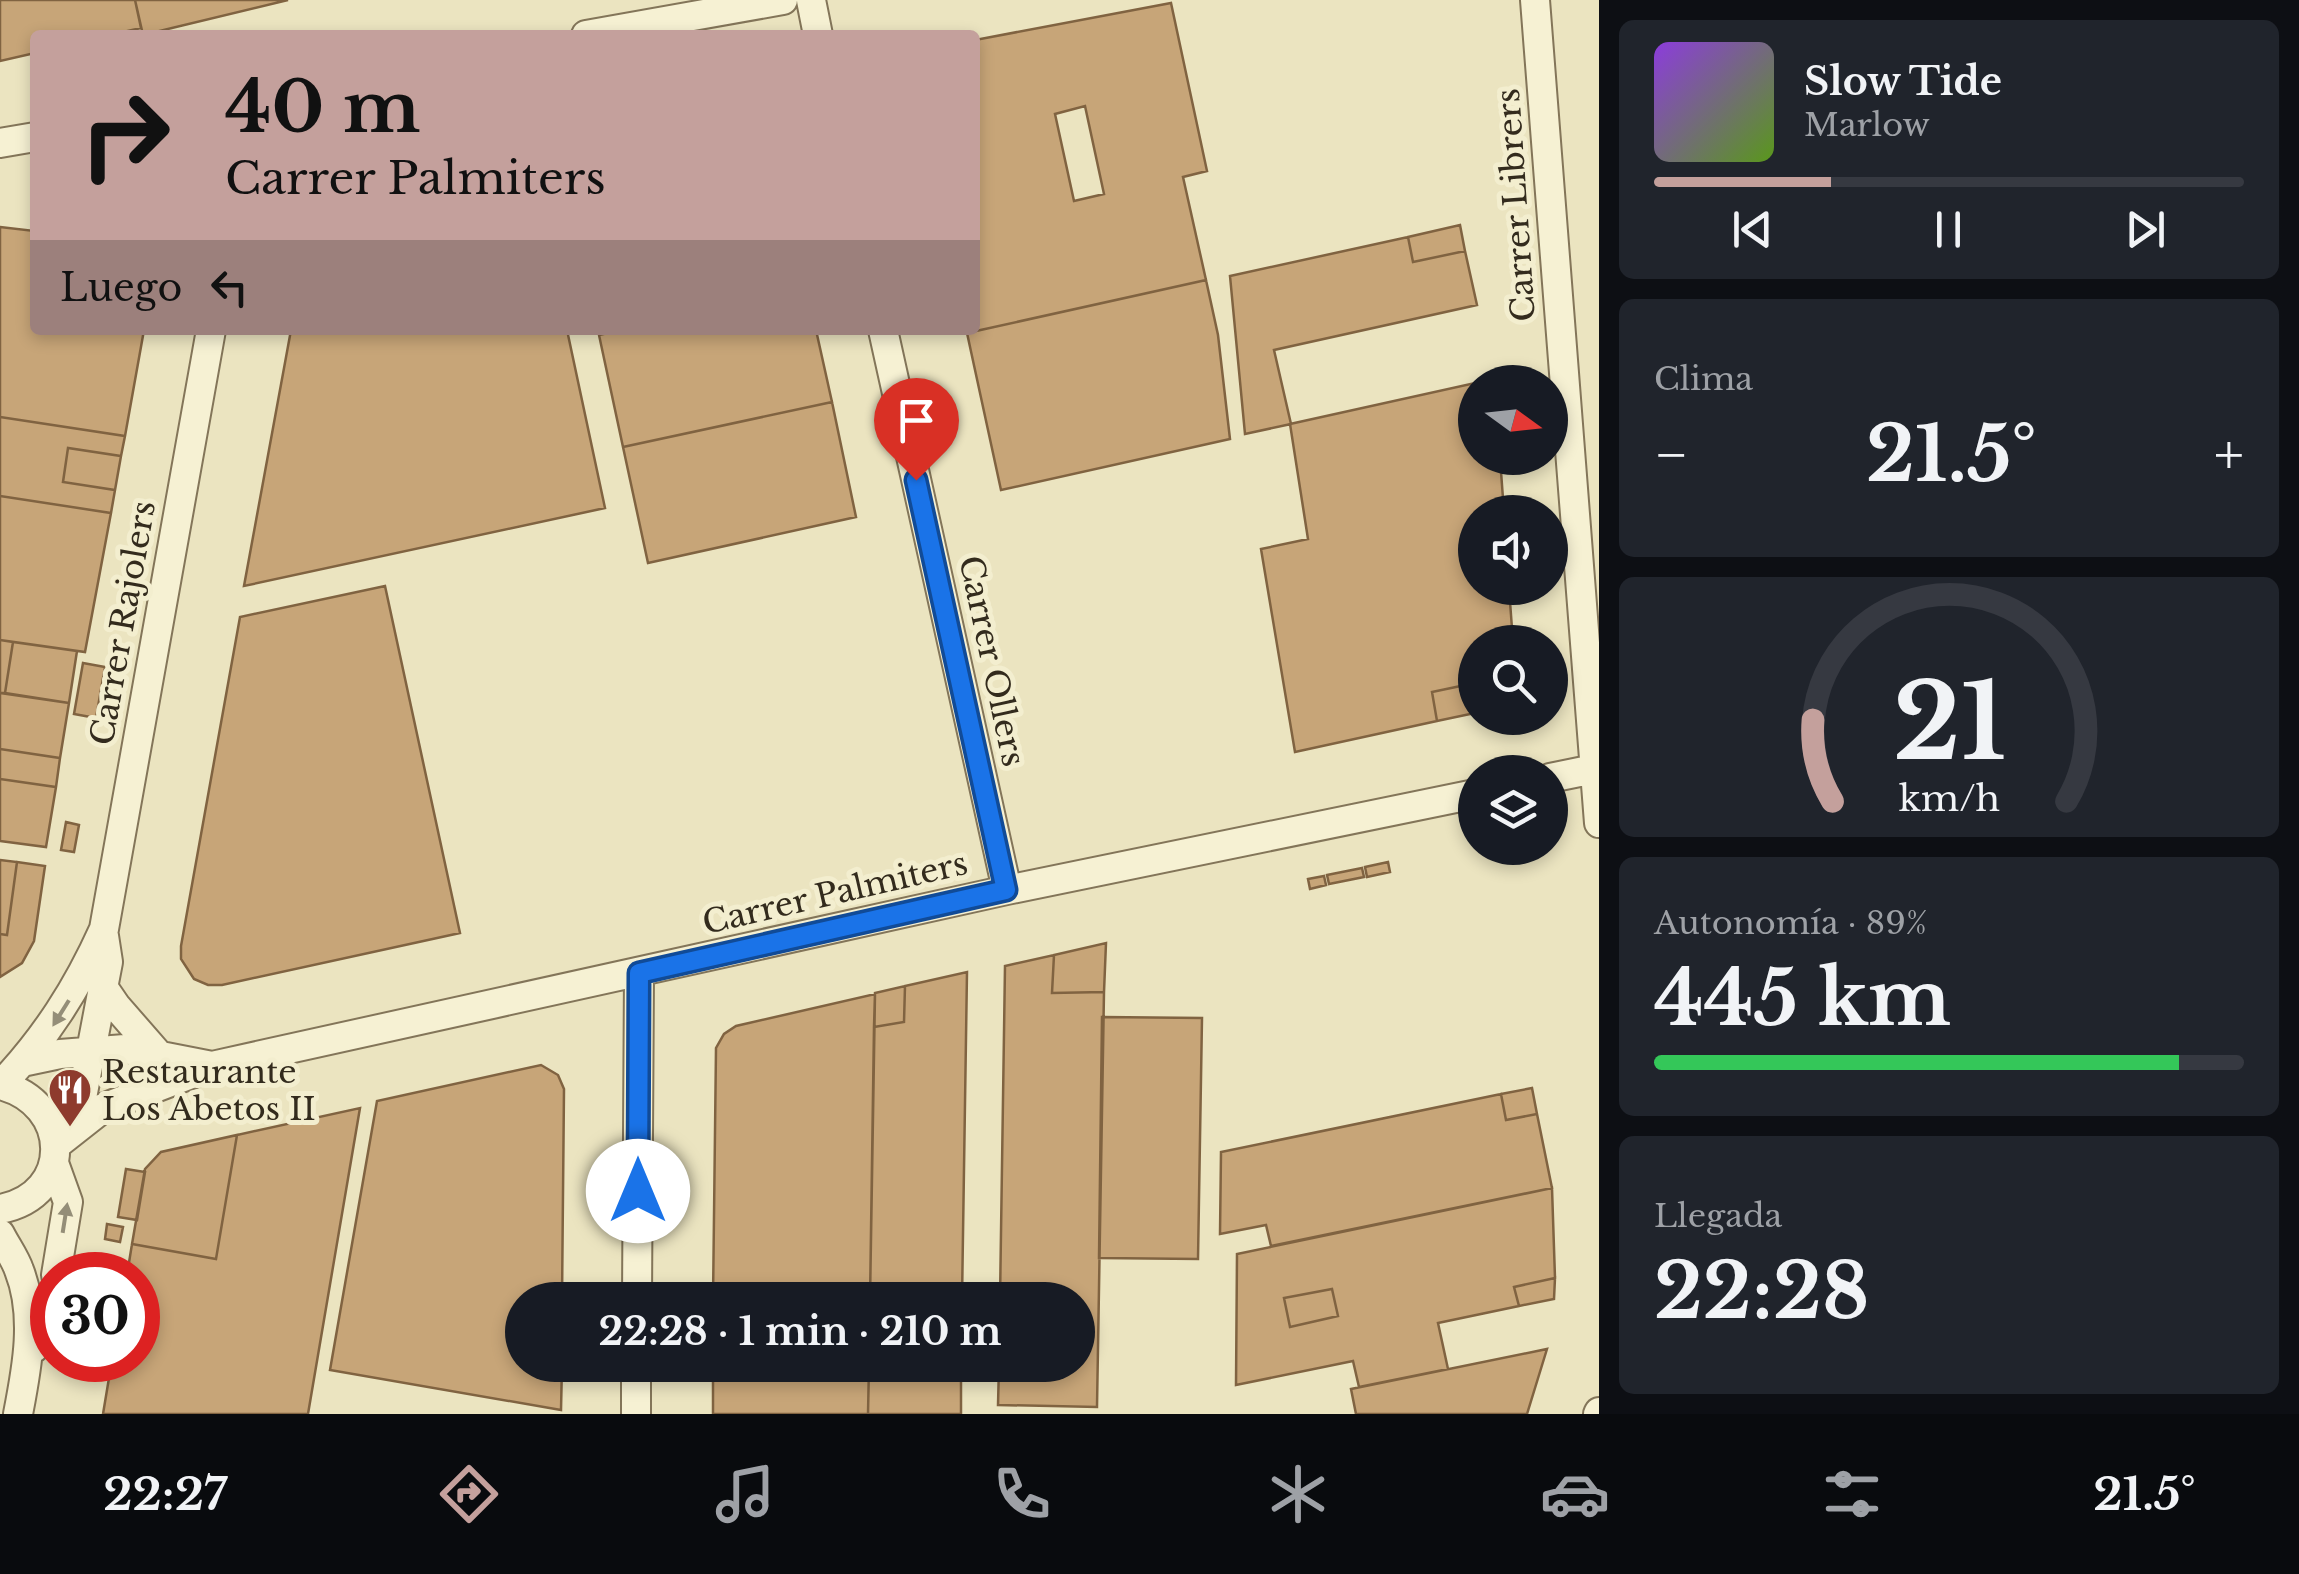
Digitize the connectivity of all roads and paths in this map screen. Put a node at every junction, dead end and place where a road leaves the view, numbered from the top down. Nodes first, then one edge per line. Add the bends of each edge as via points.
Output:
1 (782, 0) edge
2 (811, 0) edge
3 (1535, 0) edge
4 (614, 30) edge
5 (817, 30) edge
6 (30, 138) edge
7 (0, 143) edge
8 (210, 335) edge
9 (884, 335) edge
10 (1594, 769) junction
11 (1568, 774) edge
12 (1458, 797) edge
13 (1599, 823) edge
14 (1006, 890) junction
15 (104, 929) junction
16 (639, 973) junction
17 (103, 986) junction
18 (91, 1052) junction
19 (157, 1053) junction
20 (22, 1062) junction
21 (212, 1066) junction
22 (0, 1085) edge
23 (55, 1147) junction
24 (0, 1209) edge
25 (0, 1234) edge
26 (60, 1252) edge
27 (637, 1282) edge
28 (30, 1357) edge
29 (28, 1363) junction
30 (636, 1382) edge
31 (18, 1414) edge
32 (636, 1414) edge

1 - 4 street
2 - 5 street
3 - 10 street, Carrer Librers
6 - 7 street
8 - 15 street, Carrer Rajolers
9 - 14 street, Carrer Ollers
10 - 11 street
10 - 13 street, Carrer Librers
12 - 14 street, Carrer Palmiters
14 - 16 street, Carrer Palmiters
15 - 17 street, Carrer Rajolers
15 -> 20 street, Carrer Rajolers via 82,978
16 - 21 street, Carrer Palmiters
16 - 27 street
17 - 18 street, Carrer Rajolers
17 - 19 street
18 - 19 street, Carrer Palmiters
18 - 20 street, Carrer Palmiters
18 - 23 street, Carrer Rajolers via 81,1103
19 - 21 street, Carrer Palmiters
20 - 22 street, Carrer Rajolers
21 - 23 street, Carrer Palmiters via 103,1108
22 - 23 street via 35,1100 47,1115
23 - 24 street via 36,1193
26 -> 23 street via 68,1202
25 - 29 street via 20,1270
28 - 29 street
29 - 31 street
30 - 32 street

